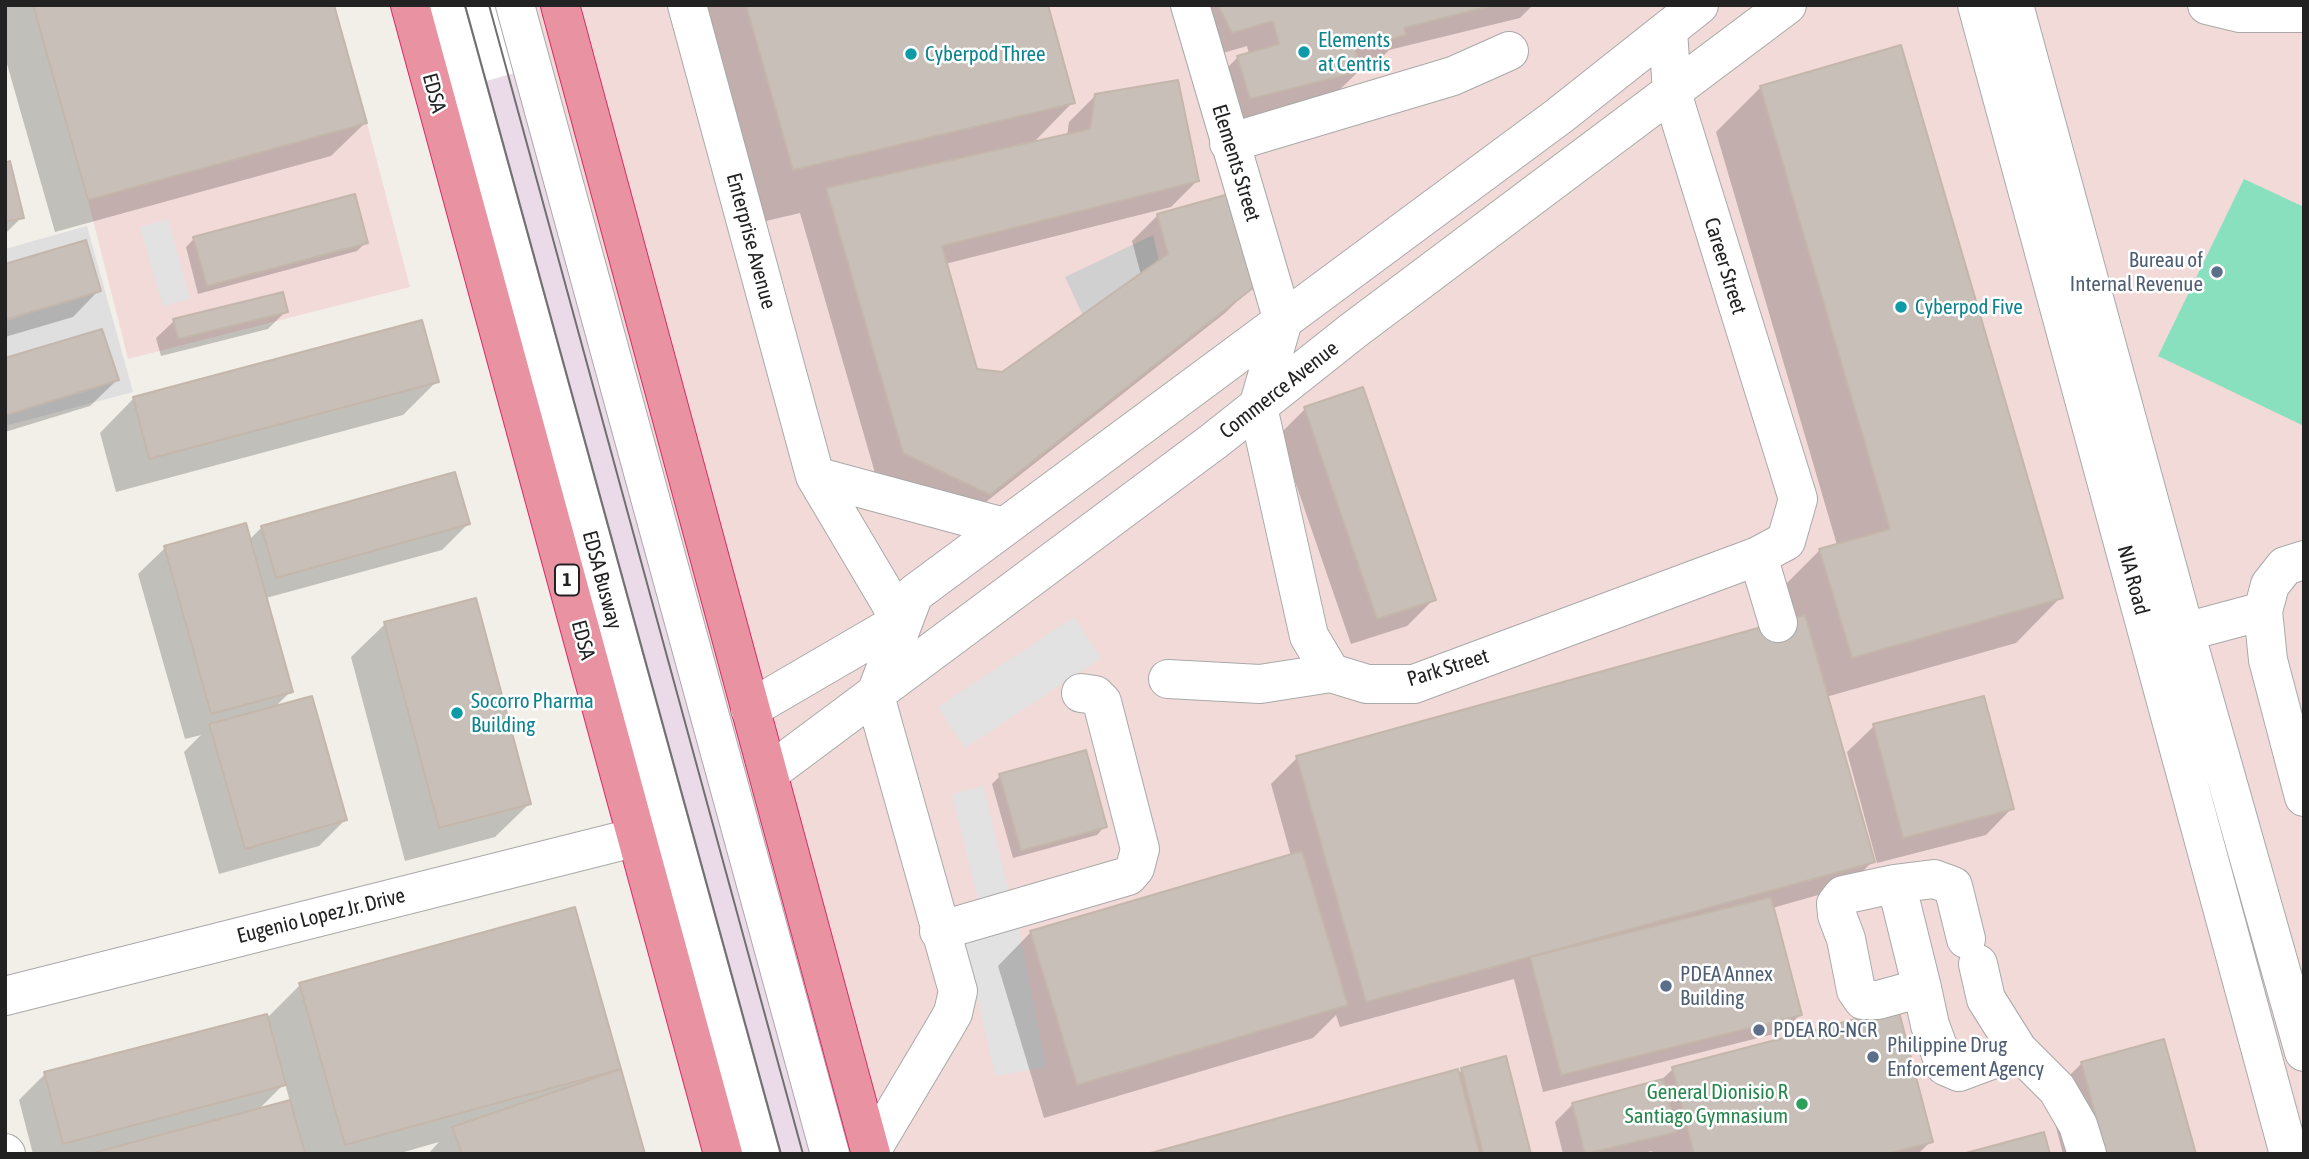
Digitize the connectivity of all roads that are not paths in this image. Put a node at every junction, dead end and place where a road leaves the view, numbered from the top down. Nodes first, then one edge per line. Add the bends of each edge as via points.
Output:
1 (410, 5) edge
2 (444, 5) edge
3 (515, 5) edge
4 (560, 5) edge
5 (687, 5) edge
6 (1190, 5) edge
7 (1699, 5) edge
8 (1787, 5) edge
9 (1977, 5) edge
10 (2014, 5) edge
11 (2207, 5) edge
12 (2304, 13) edge
13 (1668, 30) junction
14 (1509, 51) dead end
15 (1672, 93) junction
16 (1229, 142) junction
17 (1283, 321) junction
18 (1258, 407) junction
19 (815, 476) junction
20 (1798, 499) joint
21 (1004, 527) junction
22 (1758, 556) junction
23 (2304, 560) edge
24 (2263, 611) junction
25 (901, 621) junction
26 (1778, 623) dead end
27 (2185, 632) junction
28 (1331, 673) junction
29 (1168, 679) dead end
30 (1082, 693) dead end
31 (875, 696) junction
32 (750, 709) junction
33 (769, 773) junction
34 (2304, 797) edge
35 (637, 836) junction
36 (1894, 884) junction
37 (939, 932) junction
38 (1923, 988) junction
39 (5, 996) edge
40 (2018, 1050) junction
41 (2304, 1052) edge
42 (871, 1153) edge
43 (723, 1154) edge
44 (760, 1154) edge
45 (830, 1154) edge
46 (2087, 1154) edge
47 (2289, 1154) edge

1 - 35 highway, EDSA / 1
2 - 44 street, EDSA Busway
3 - 45 street
4 - 32 highway
5 - 19 street, Enterprise Avenue
6 - 16 street, Elements Street
7 - 13 street
8 - 15 street, Commerce Avenue
9 - 47 street, NIA Road
10 - 27 street, NIA Road
11 - 12 street via 2241,13
13 - 15 street, Career Street
13 - 17 street
14 - 16 street via 1453,76
15 - 18 street, Commerce Avenue
15 - 20 street, Career Street
16 - 17 street, Elements Street
17 - 18 street
17 - 21 street
18 - 28 street via 1308,636
18 - 31 street, Commerce Avenue
19 - 21 street
19 - 25 street, Enterprise Avenue
20 - 22 street, Park Street via 1786,541
21 - 25 street via 914,594
22 - 26 street
22 - 28 street, Park Street via 1414,684 1367,684
23 - 24 street via 2285,566 2270,585
24 - 27 street
24 - 34 street via 2268,660
25 - 31 street
25 - 32 street
27 - 41 street, NIA Road via 2223,718
28 - 29 street via 1260,684
30 - 37 street via 1095,695 1102,702 1140,849 1135,868 1128,876
31 - 33 street, Commerce Avenue
31 - 37 street
32 - 33 highway
33 - 42 highway
35 - 39 street, Eugenio Lopez Jr. Drive
35 - 43 highway, EDSA / 1
36 - 38 street
36 - 38 street via 1843,895 1836,904 1856,990 1863,1000 1878,1000
36 - 40 street via 1934,879 1953,886 1986,999
37 - 42 street via 958,991 953,1013
38 - 40 street via 1945,1066 1959,1073
40 - 46 street via 2057,1089 2078,1125

